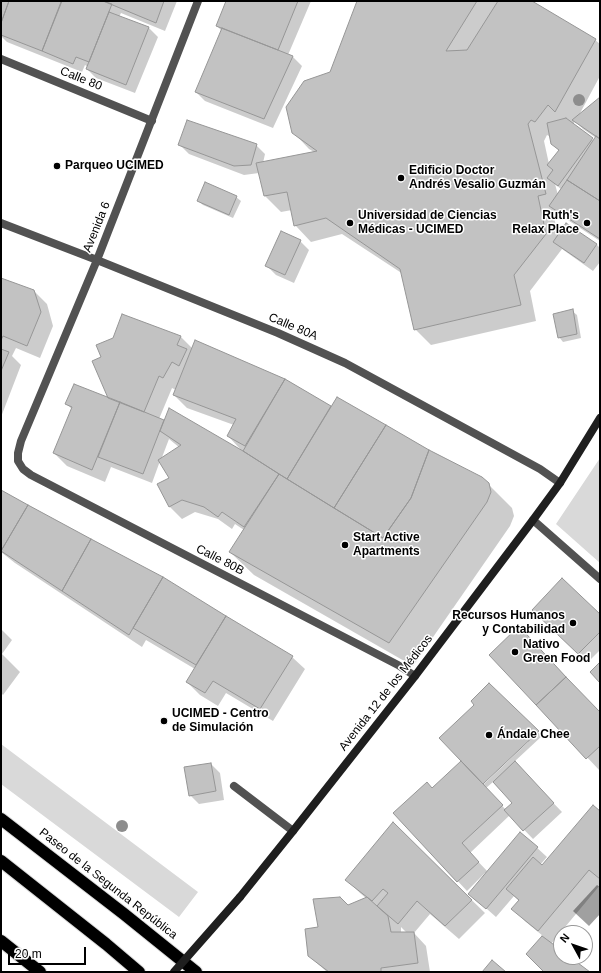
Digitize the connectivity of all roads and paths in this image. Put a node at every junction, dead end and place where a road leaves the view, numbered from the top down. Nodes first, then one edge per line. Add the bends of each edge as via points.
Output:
1 (198, 1) edge
2 (1, 59) edge
3 (152, 121) junction
4 (1, 223) edge
5 (97, 260) junction
6 (600, 418) edge
7 (18, 461) joint
8 (560, 483) junction
9 (533, 520) junction
10 (600, 579) edge
11 (415, 676) junction
12 (234, 786) dead end
13 (1, 819) edge
14 (293, 831) junction
15 (1, 861) edge
16 (1, 941) edge
17 (40, 972) edge
18 (139, 972) edge
19 (174, 972) edge
20 (196, 972) edge

1 - 3 street, Avenida 6
2 - 3 street, Calle 80
3 - 5 street, Avenida 6
4 - 5 street, Calle 80A
5 - 7 street, Avenida 6 via 21,441
5 - 8 street, Calle 80A via 278,333 345,363 540,469
6 - 8 main road, Avenida 12 de los Médicos
7 - 11 street, Calle 80B via 31,475
8 - 9 main road, Avenida 12 de los Médicos
9 - 10 street
9 - 11 main road, Avenida 12 de los Médicos
11 - 14 main road, Avenida 12 de los Médicos
12 - 14 street
13 - 20 highway, Paseo de la Segunda República
14 - 19 main road, Avenida 12 de los Médicos, bridge
15 - 18 highway
16 - 17 highway

